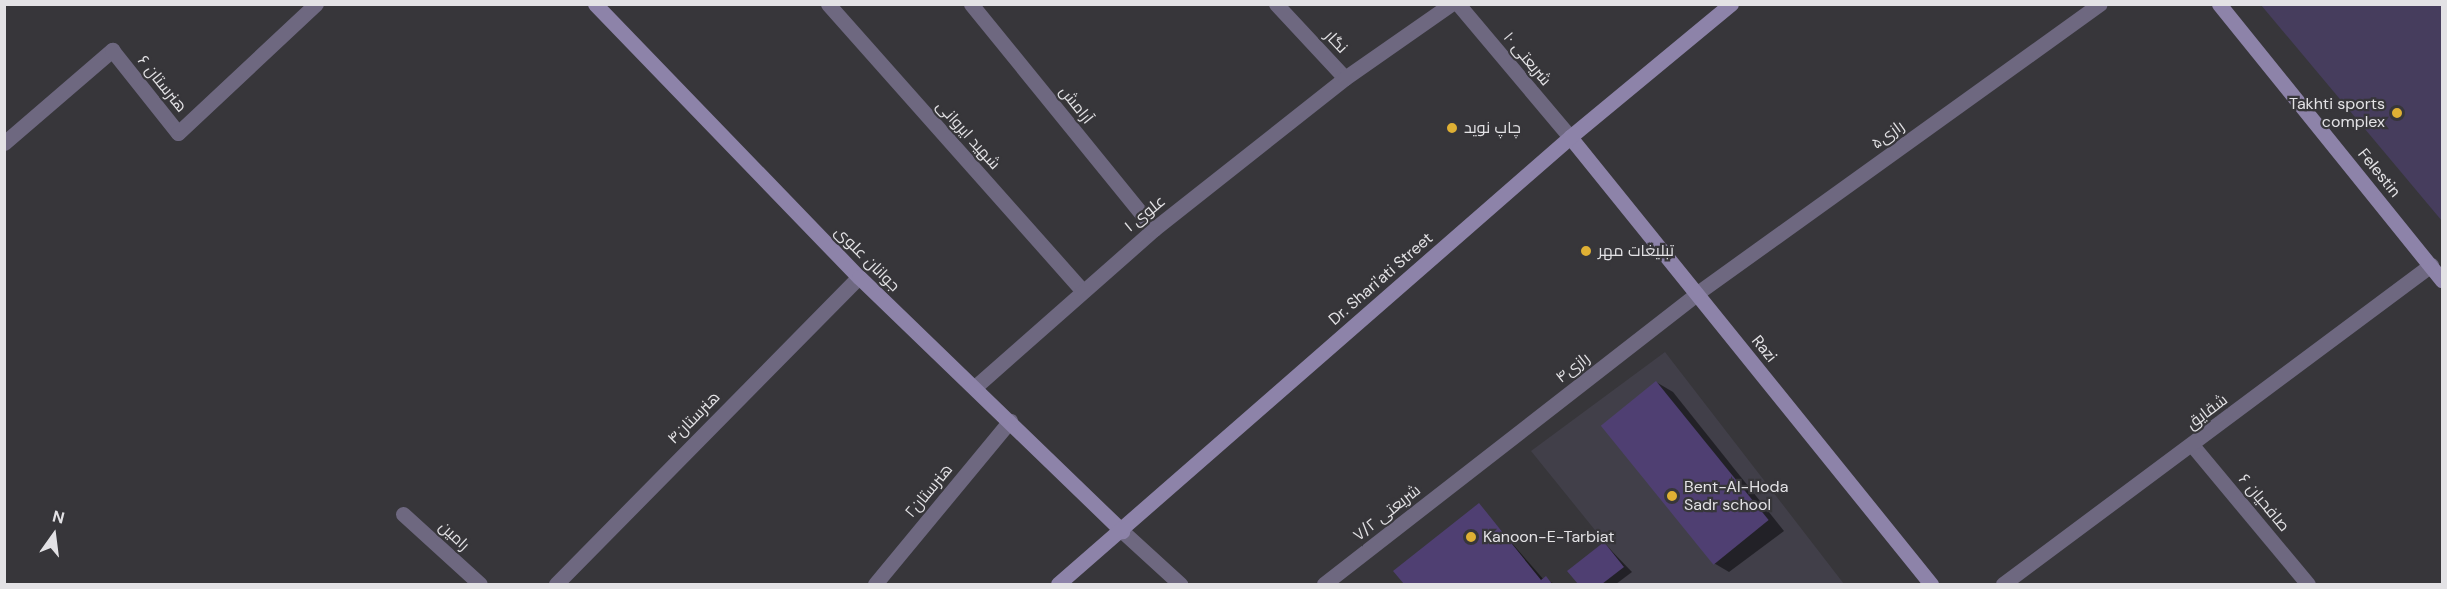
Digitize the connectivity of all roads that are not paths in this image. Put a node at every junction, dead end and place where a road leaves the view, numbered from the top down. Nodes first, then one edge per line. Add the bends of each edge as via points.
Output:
1 (316, 4) edge
2 (595, 4) edge
3 (828, 4) edge
4 (971, 4) edge
5 (1276, 4) edge
6 (1451, 4) edge
7 (1458, 4) edge
8 (1731, 4) edge
9 (2100, 4) edge
10 (2219, 4) edge
11 (1345, 78) junction
12 (1570, 136) junction
13 (4, 143) edge
14 (1154, 229) junction
15 (2431, 265) junction
16 (859, 277) junction
17 (2442, 279) edge
18 (1082, 290) junction
19 (1696, 294) junction
20 (975, 387) junction
21 (1010, 421) junction
22 (2192, 445) junction
23 (1471, 470) joint
24 (403, 513) dead end
25 (1122, 531) junction
26 (480, 585) edge
27 (556, 585) edge
28 (875, 585) edge
29 (1058, 585) edge
30 (1180, 585) edge
31 (1324, 585) edge
32 (1931, 585) edge
33 (2004, 585) edge
34 (2308, 585) edge

1 - 13 street, هنرستان ۶ via 178,133 112,50
2 - 16 street, جوانان علوی
3 - 18 street, شهید ایروانی
4 - 14 street, آرامش
5 - 11 street, نگار
6 - 11 street, علوی ۱
7 - 12 street, شریعتی ۱۰
8 - 12 street, Dr. Shari'ati Street
9 - 19 street, رازی۵
10 - 15 street, Felestin
11 - 14 street, علوی ۱
12 - 19 street, Razi
12 - 25 street, Dr. Shari'ati Street
14 - 18 street, علوی ۱
15 - 17 street, Felestin
15 - 22 street, شقایق
16 - 20 street, جوانان علوی
16 - 27 street, هنرستان۴
18 - 20 street, علوی ۱
19 - 23 street, رازی۴
19 - 32 street, Razi
20 - 21 street, جوانان علوی
21 - 25 street, جوانان علوی
21 - 28 street, هنرستان۲
22 - 33 street, شقایق
22 - 34 street, صافحیان ۶
23 - 31 street, شریعتی ۷/۲
24 - 26 street, رامین
25 - 29 street, Dr. Shari'ati Street
25 - 30 street

